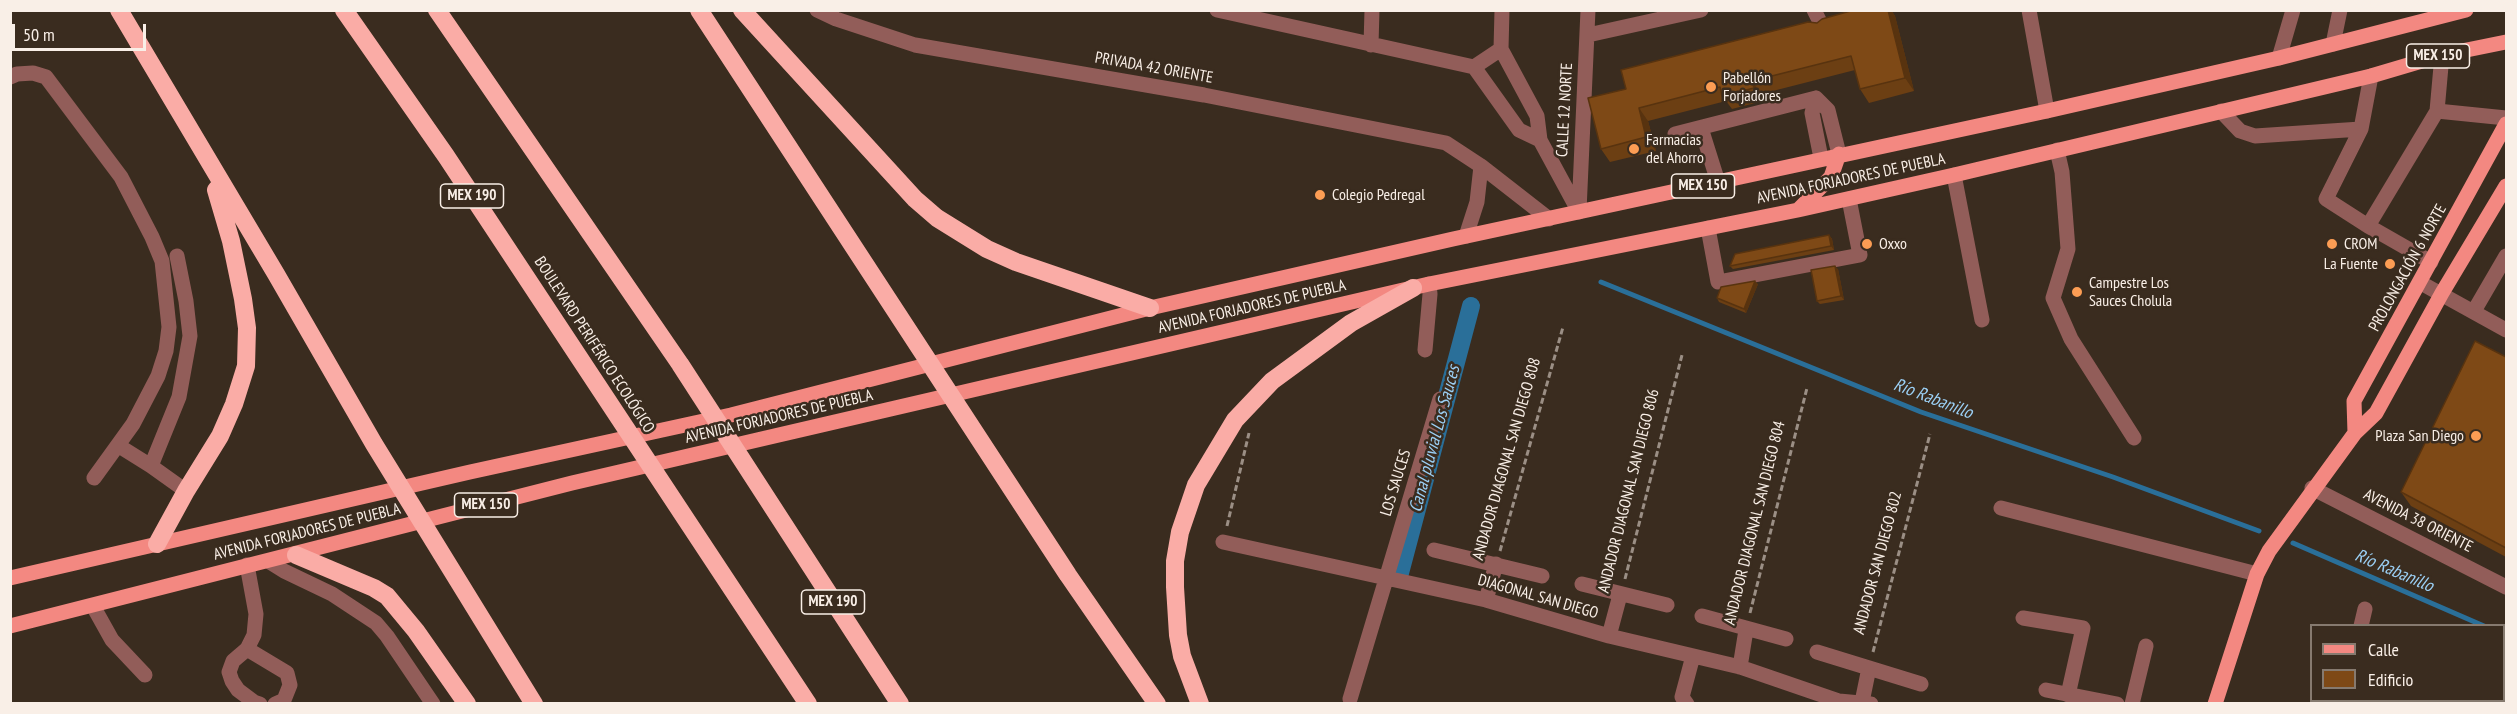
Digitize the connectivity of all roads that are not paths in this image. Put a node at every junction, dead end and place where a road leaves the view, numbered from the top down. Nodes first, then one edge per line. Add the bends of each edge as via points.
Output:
1 (118, 10) edge
2 (344, 10) edge
3 (437, 10) edge
4 (699, 10) edge
5 (742, 10) edge
6 (817, 10) edge
7 (1217, 10) edge
8 (1372, 10) edge
9 (1502, 10) edge
10 (1588, 10) edge
11 (1701, 10) edge
12 (1815, 10) edge
13 (2029, 10) edge
14 (2293, 10) edge
15 (2340, 10) edge
16 (2466, 10) edge
17 (1250, 14) edge
18 (1666, 14) edge
19 (1823, 28) edge
20 (1588, 35) junction
21 (2506, 42) edge
22 (2333, 44) junction
23 (1371, 45) junction
24 (1501, 50) junction
25 (2442, 55) junction
26 (2279, 58) junction
27 (1473, 68) junction
28 (2371, 76) junction
29 (10, 77) edge
30 (1816, 98) junction
31 (2047, 111) junction
32 (2220, 111) junction
33 (2437, 111) junction
34 (2506, 118) edge
35 (2506, 124) edge
36 (1701, 128) junction
37 (2361, 129) junction
38 (1675, 134) dead end
39 (1540, 140) junction
40 (2057, 150) junction
41 (202, 152) junction
42 (1839, 154) junction
43 (1821, 158) junction
44 (1481, 166) junction
45 (1954, 175) junction
46 (1718, 182) junction
47 (2506, 186) edge
48 (1849, 199) junction
49 (1798, 210) junction
50 (1579, 212) junction
51 (1549, 219) junction
52 (2368, 226) junction
53 (1708, 228) junction
54 (1466, 236) junction
55 (177, 256) dead end
56 (2506, 256) edge
57 (2431, 262) junction
58 (2421, 283) junction
59 (1421, 286) junction
60 (2442, 293) junction
61 (1150, 308) junction
62 (2474, 311) junction
63 (1982, 320) dead end
64 (2506, 330) edge
65 (1425, 350) dead end
66 (1440, 399) dead end
67 (2355, 433) junction
68 (2134, 438) dead end
69 (119, 446) junction
70 (151, 466) junction
71 (94, 478) dead end
72 (2312, 488) junction
73 (186, 490) junction
74 (2001, 508) dead end
75 (1223, 542) road end
76 (157, 544) junction
77 (1434, 550) dead end
78 (296, 555) junction
79 (268, 561) junction
80 (1496, 564) junction
81 (247, 565) junction
82 (2257, 574) junction
83 (1542, 576) dead end
84 (10, 578) edge
85 (1386, 578) junction
86 (1582, 584) dead end
87 (2506, 587) edge
88 (1620, 595) junction
89 (1486, 600) junction
90 (1666, 605) dead end
91 (93, 606) junction
92 (2365, 609) dead end
93 (1702, 616) dead end
94 (2023, 618) dead end
95 (2361, 624) edge
96 (10, 626) edge
97 (1746, 630) junction
98 (1609, 636) junction
99 (1786, 639) dead end
100 (2145, 646) dead end
101 (247, 649) junction
102 (1817, 652) dead end
103 (1693, 656) junction
104 (1740, 667) junction
105 (1869, 668) junction
106 (145, 675) dead end
107 (1922, 684) dead end
108 (2046, 690) dead end
109 (2063, 698) edge
110 (1350, 699) dead end
111 (1681, 701) edge
112 (1840, 702) edge
113 (1866, 703) edge
114 (260, 704) edge
115 (275, 704) edge
116 (433, 704) edge
117 (467, 704) edge
118 (534, 704) edge
119 (808, 704) edge
120 (900, 704) edge
121 (1157, 704) edge
122 (1200, 704) edge
123 (2117, 704) edge
124 (2133, 704) edge
125 (2215, 704) edge

1 - 41 highway
2 - 119 highway, BOULEVARD PERIFÉRICO ECOLÓGICO / MEX 190 via 446,156
3 - 120 highway, MEX 190 via 680,364
4 - 121 highway via 1068,575
5 - 61 highway via 915,200 937,218 1009,259
6 - 44 street, PRIVADA 42 ORIENTE via 836,20 915,45 1446,143
7 - 17 street
8 - 23 street
9 - 24 street
10 - 20 street, CALLE 12 NORTE
11 - 18 street
12 - 19 street
13 - 31 street
14 - 26 street
15 - 22 street
16 - 22 main road, AVENIDA FORJADORES DE PUEBLA / MEX 150
17 - 23 street
18 - 20 street
20 - 50 street, CALLE 12 NORTE
21 - 25 main road, AVENIDA FORJADORES DE PUEBLA / MEX 150
22 - 26 main road, AVENIDA FORJADORES DE PUEBLA / MEX 150
23 - 27 street
24 - 27 street
24 - 39 street via 1537,116
25 - 28 main road, AVENIDA FORJADORES DE PUEBLA / MEX 150
25 - 33 street
26 - 31 main road, AVENIDA FORJADORES DE PUEBLA / MEX 150
27 - 39 street via 1519,130
28 - 32 main road, AVENIDA FORJADORES DE PUEBLA / MEX 150
28 - 37 street
29 - 69 street via 33,73 46,77 121,177 162,261 169,327 166,351 158,376
30 - 36 street
30 - 42 street via 1828,110
30 - 43 street via 1812,113
31 - 42 main road, AVENIDA FORJADORES DE PUEBLA / MEX 150
32 - 37 street via 2240,131 2255,136
32 - 40 main road, AVENIDA FORJADORES DE PUEBLA / MEX 150
33 - 34 street
33 - 52 street
35 - 57 main road, PROLONGACIÓN 6 NORTE
36 - 38 street
36 - 46 street
37 - 52 street via 2326,199
39 - 50 street
40 - 45 main road, AVENIDA FORJADORES DE PUEBLA / MEX 150
40 - 68 street via 2068,249 2053,298 2071,339
41 - 73 highway via 236,261 247,347 246,366 228,418
41 - 118 highway via 374,444
42 - 43 main road, AVENIDA FORJADORES DE PUEBLA / MEX 150
42 - 49 main road via 1831,177
43 - 46 main road, AVENIDA FORJADORES DE PUEBLA / MEX 150
44 - 51 street, PRIVADA 42 ORIENTE
44 - 54 street via 1477,202
45 - 48 main road, AVENIDA FORJADORES DE PUEBLA / MEX 150
45 - 63 street
46 - 50 main road, AVENIDA FORJADORES DE PUEBLA / MEX 150
47 - 60 main road
48 - 49 main road, AVENIDA FORJADORES DE PUEBLA / MEX 150
48 - 53 street via 1860,255 1718,282
49 - 53 main road, AVENIDA FORJADORES DE PUEBLA / MEX 150
50 - 51 main road, AVENIDA FORJADORES DE PUEBLA / MEX 150
51 - 54 main road, AVENIDA FORJADORES DE PUEBLA / MEX 150
52 - 57 street
53 - 59 main road, AVENIDA FORJADORES DE PUEBLA / MEX 150
54 - 61 main road, AVENIDA FORJADORES DE PUEBLA / MEX 150
55 - 70 street via 190,336 179,397
56 - 62 street
57 - 58 main road, PROLONGACIÓN 6 NORTE
58 - 60 street
58 - 67 main road, PROLONGACIÓN 6 NORTE via 2354,401
59 - 65 street via 1430,294
59 - 78 main road, AVENIDA FORJADORES DE PUEBLA / MEX 150 via 572,483
59 - 122 highway via 1352,323 1272,381 1235,420 1196,485 1180,532 1175,587 1182,656
60 - 62 street
60 - 67 main road via 2376,413
61 - 76 main road, AVENIDA FORJADORES DE PUEBLA / MEX 150 via 731,415
62 - 64 street
66 - 85 street, LOS SAUCES
67 - 72 main road
69 - 70 street
69 - 71 street
70 - 73 street
72 - 82 main road
72 - 87 street, AVENIDA 38 ORIENTE
73 - 76 highway
74 - 82 street
75 - 85 street, DIAGONAL SAN DIEGO
76 - 84 main road, AVENIDA FORJADORES DE PUEBLA / MEX 150
77 - 80 street
78 - 79 main road, AVENIDA FORJADORES DE PUEBLA / MEX 150
78 - 117 highway via 387,596
79 - 81 main road, AVENIDA FORJADORES DE PUEBLA / MEX 150
79 - 116 street via 332,594 376,623
80 - 83 street
80 - 89 street, ANDADOR DIAGONAL SAN DIEGO 808
81 - 91 main road, AVENIDA FORJADORES DE PUEBLA / MEX 150
81 - 101 street via 256,614 254,635
82 - 125 main road
85 - 89 street, DIAGONAL SAN DIEGO
85 - 110 street, LOS SAUCES
86 - 88 street
88 - 90 street
88 - 98 street, ANDADOR DIAGONAL SAN DIEGO 806
89 - 98 street, DIAGONAL SAN DIEGO
91 - 96 main road, AVENIDA FORJADORES DE PUEBLA / MEX 150
91 - 106 street via 112,640
92 - 95 street
93 - 97 street
94 - 109 street via 2083,628
97 - 99 street
97 - 104 street, ANDADOR DIAGONAL SAN DIEGO 804
98 - 103 street, DIAGONAL SAN DIEGO
100 - 124 street
101 - 114 street via 229,672 238,690
101 - 115 street via 287,673 290,685 284,700
102 - 105 street
103 - 104 street, DIAGONAL SAN DIEGO
103 - 111 street
104 - 112 street, DIAGONAL SAN DIEGO
105 - 107 street
105 - 113 street
108 - 109 street
109 - 123 street
112 - 113 street, DIAGONAL SAN DIEGO

